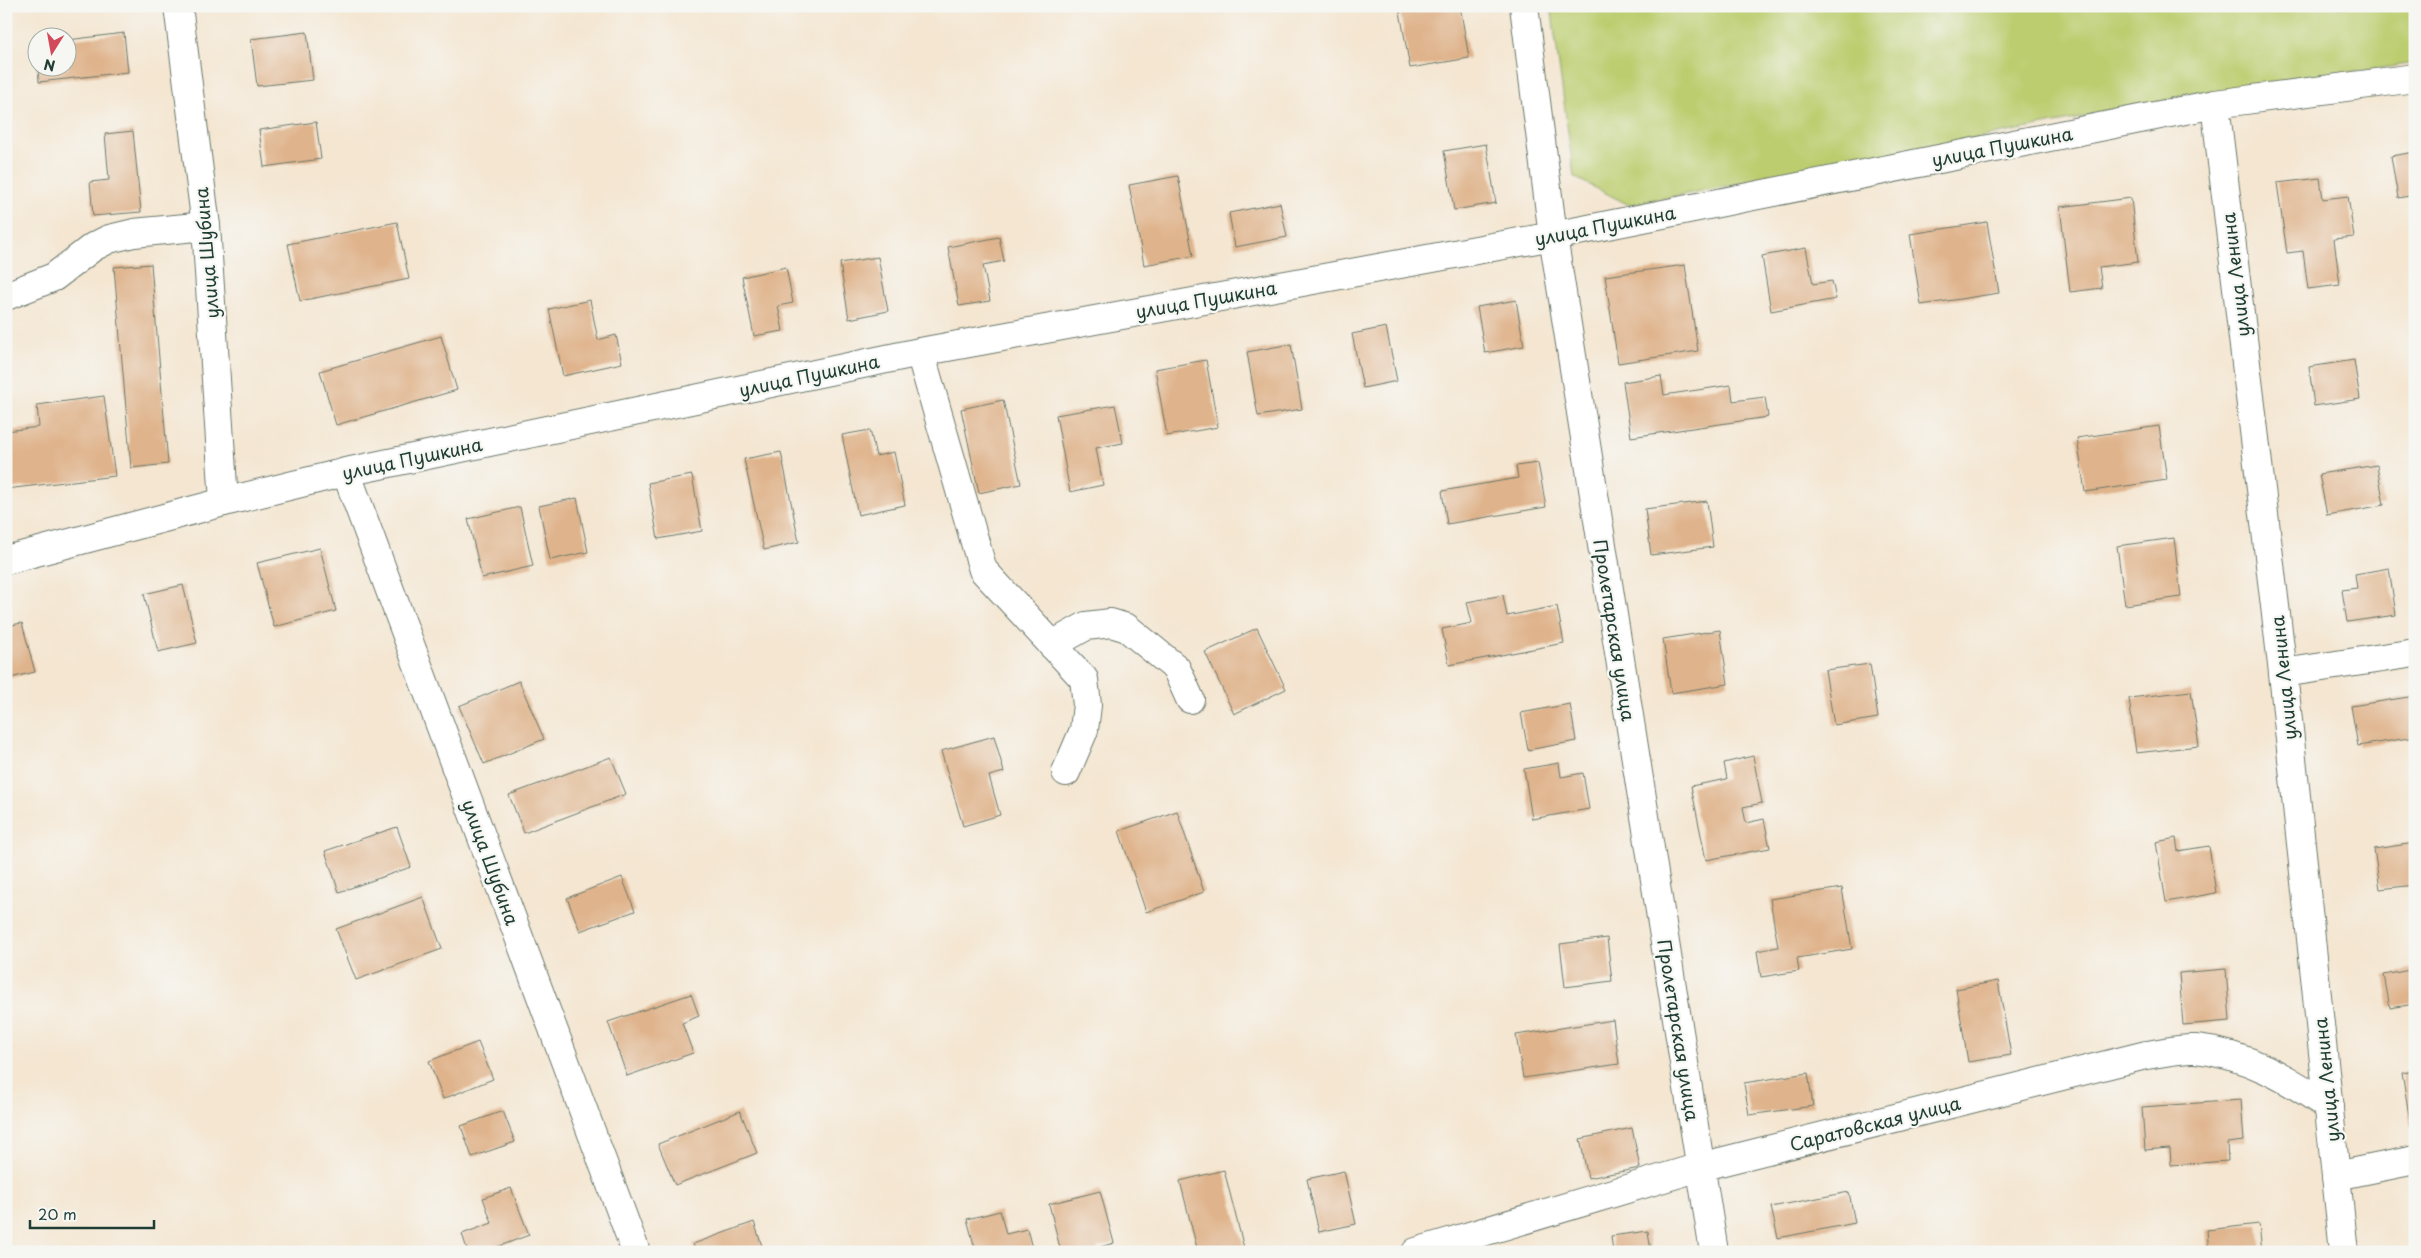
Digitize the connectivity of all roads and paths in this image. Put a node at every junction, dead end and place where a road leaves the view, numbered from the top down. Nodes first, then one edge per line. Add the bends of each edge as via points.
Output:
1 (178, 6) edge
2 (1524, 6) edge
3 (2415, 78) edge
4 (2215, 104) junction
5 (206, 226) junction
6 (1553, 236) junction
7 (6, 296) edge
8 (920, 352) junction
9 (346, 472) junction
10 (224, 502) junction
11 (6, 560) edge
12 (1052, 644) junction
13 (2415, 653) edge
14 (2283, 673) junction
15 (1190, 699) dead end
16 (1066, 772) dead end
17 (2329, 1107) junction
18 (2415, 1160) edge
19 (1700, 1168) junction
20 (2336, 1176) junction
21 (636, 1252) edge
22 (1416, 1252) edge
23 (1714, 1252) edge
24 (2344, 1252) edge

1 - 5 street, улица Шубина
2 - 6 street, Пролетарская улица
3 - 4 street, улица Пушкина
4 - 6 street, улица Пушкина
4 - 14 street, улица Ленина
5 - 7 street via 134,233 109,239 54,276
5 - 10 street, улица Шубина
6 - 8 street, улица Пушкина
6 - 19 street, Пролетарская улица
8 - 9 street, улица Пушкина
8 - 12 street via 984,570
9 - 10 street, улица Пушкина
9 - 21 street, улица Шубина
10 - 11 street, улица Пушкина
12 - 15 street via 1086,626 1111,623 1127,628 1176,668
12 - 16 street via 1084,679 1087,705 1084,730
13 - 14 street
14 - 17 street, улица Ленина
17 - 19 street, Саратовская улица via 2293,1082 2261,1066 2194,1049 2146,1055
17 - 20 street, улица Ленина
18 - 20 street
19 - 22 street, Саратовская улица
19 - 23 street, Пролетарская улица
20 - 24 street, улица Ленина

